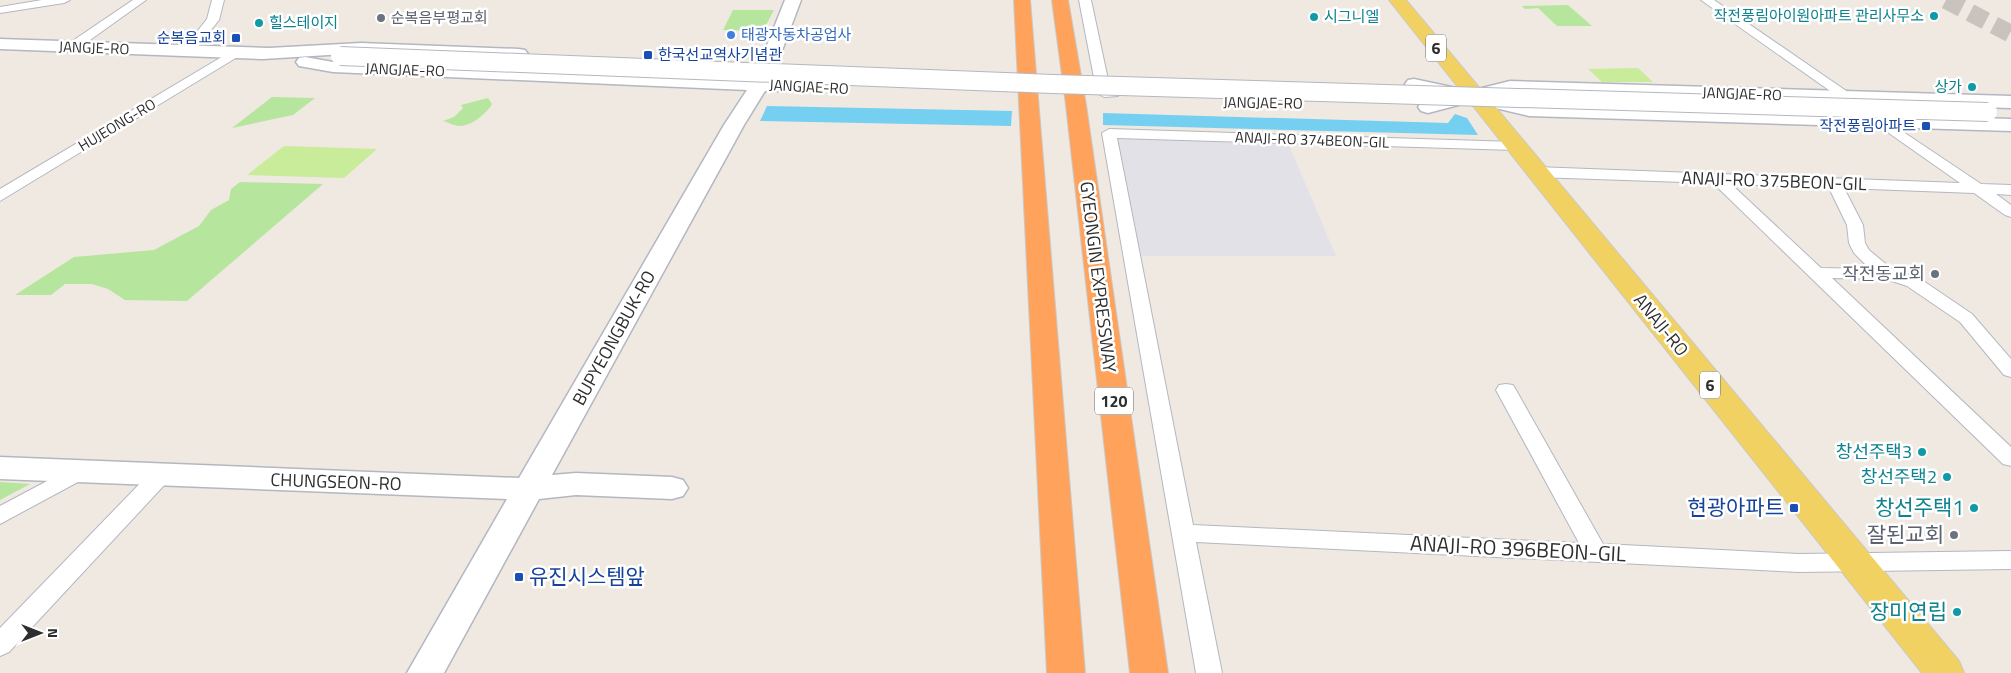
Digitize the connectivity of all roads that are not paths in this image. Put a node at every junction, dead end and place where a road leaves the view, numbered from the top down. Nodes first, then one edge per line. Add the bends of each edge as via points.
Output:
1 (64, 0) edge
2 (140, 0) edge
3 (218, 0) edge
4 (793, 0) edge
5 (1022, 0) edge
6 (1060, 0) edge
7 (1085, 0) edge
8 (1396, 0) edge
9 (1707, 0) edge
10 (0, 10) edge
11 (0, 44) edge
12 (72, 47) junction
13 (188, 51) junction
14 (235, 53) junction
15 (263, 54) junction
16 (340, 56) joint
17 (765, 74) junction
18 (1053, 84) junction
19 (1475, 97) junction
20 (1848, 97) junction
21 (2011, 102) edge
22 (2011, 113) edge
23 (1881, 121) junction
24 (2011, 125) edge
25 (1515, 146) junction
26 (1536, 172) junction
27 (1717, 179) junction
28 (1834, 183) junction
29 (1979, 189) junction
30 (2011, 190) edge
31 (0, 196) edge
32 (2011, 212) edge
33 (1815, 273) junction
34 (1887, 274) junction
35 (2007, 361) edge
36 (1506, 390) dead end
37 (2011, 459) edge
38 (0, 468) edge
39 (82, 471) junction
40 (160, 475) junction
41 (672, 488) dead end
42 (527, 489) junction
43 (0, 516) edge
44 (1183, 533) junction
45 (1596, 553) junction
46 (2011, 560) edge
47 (1854, 562) junction
48 (0, 645) edge
49 (425, 673) edge
50 (1066, 673) edge
51 (1149, 673) edge
52 (1209, 673) edge
53 (1945, 673) edge

1 - 10 street
2 - 12 street
3 - 13 street via 213,20
4 - 17 main road, BUPYEONGBUK-RO
5 - 50 highway
6 - 51 highway, GYEONGIN EXPRESSWAY / 120
7 - 19 street via 1104,93 1425,101
8 - 19 main road, ANAJI-RO / 6
9 - 20 street
11 - 12 main road, JANGJE-RO
12 - 13 main road, JANGJE-RO
13 - 14 main road, JANGJE-RO
14 - 15 main road, JANGJE-RO
14 - 31 street, HUJEONG-RO
15 - 16 main road, JANGJE-RO
15 - 17 main road, JANGJAE-RO via 333,67
16 - 18 main road, JANGJAE-RO, bridge
17 - 18 main road, JANGJAE-RO, bridge via 809,66 988,72
17 - 18 main road, JANGJAE-RO, bridge via 796,87 987,94
17 - 42 main road, BUPYEONGBUK-RO
18 - 19 main road, JANGJAE-RO, bridge via 1110,75 1414,84
18 - 19 main road, JANGJAE-RO, bridge via 1111,100 1428,107
18 - 22 main road, JANGJAE-RO, bridge
19 - 20 main road, JANGJAE-RO via 1510,87
19 - 23 main road, JANGJAE-RO via 1529,110
19 - 25 main road, ANAJI-RO / 6
20 - 21 main road, JANGJAE-RO
23 - 24 main road, JANGJAE-RO
23 - 29 street
25 - 26 main road, ANAJI-RO / 6
25 - 44 street, ANAJI-RO 374BEON-GIL via 1109,133
26 - 27 street, ANAJI-RO 375BEON-GIL
26 - 47 main road, ANAJI-RO / 6
27 - 28 street, ANAJI-RO 375BEON-GIL
27 - 33 street
28 - 29 street, ANAJI-RO 375BEON-GIL
28 - 34 street via 1855,225 1857,244 1862,253
29 - 30 street, ANAJI-RO 375BEON-GIL
29 - 32 street
33 - 34 street
33 - 37 street
34 - 35 street via 1914,282 1966,318
36 - 45 street
38 - 39 main road, CHUNGSEON-RO
39 - 40 main road, CHUNGSEON-RO
39 - 43 street
40 - 42 main road, CHUNGSEON-RO
40 - 48 street
41 - 42 main road, CHUNGSEON-RO via 576,484
42 - 49 main road, BUPYEONGBUK-RO
44 - 45 street, ANAJI-RO 396BEON-GIL
44 - 52 street
45 - 47 street, ANAJI-RO 396BEON-GIL via 1799,563
46 - 47 street
47 - 53 main road, ANAJI-RO / 6

